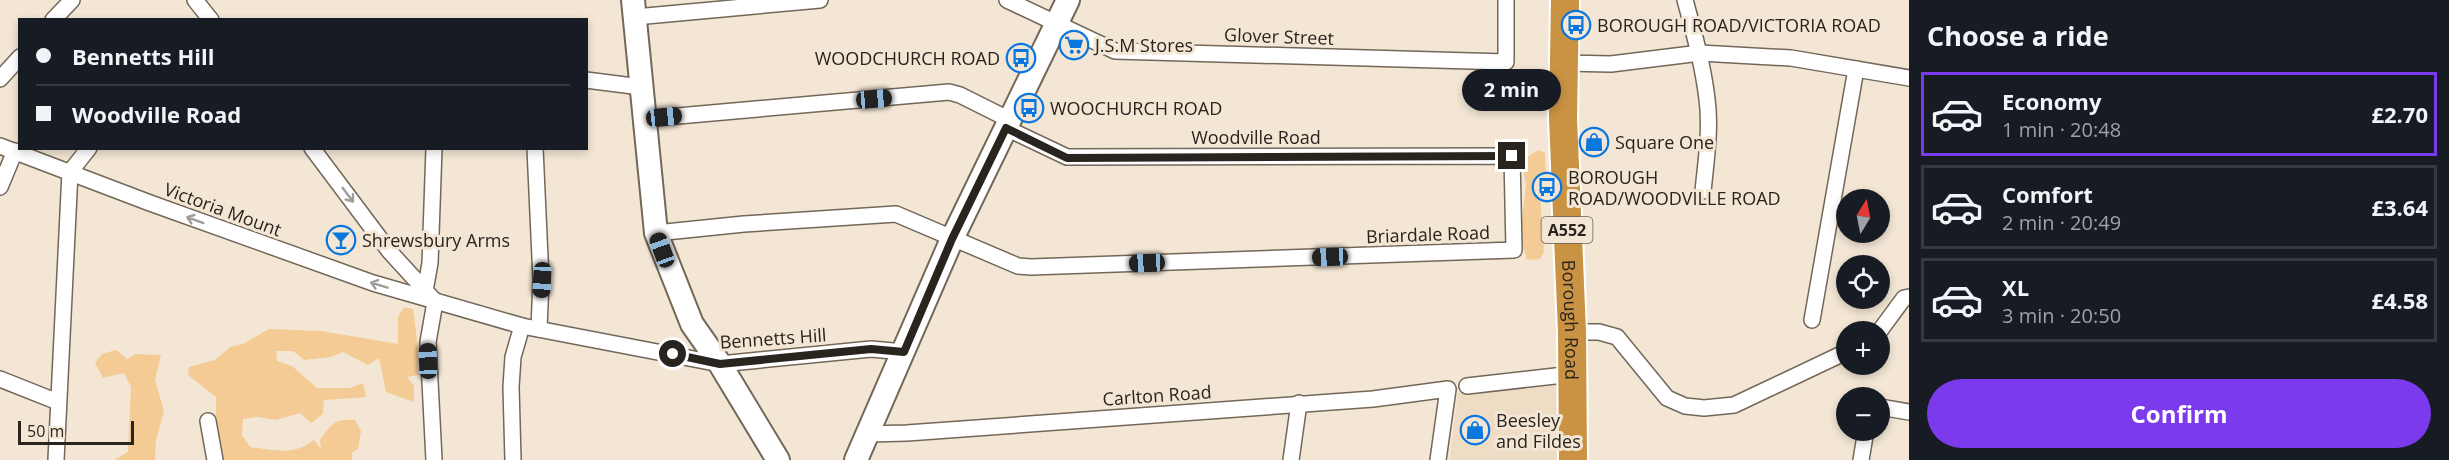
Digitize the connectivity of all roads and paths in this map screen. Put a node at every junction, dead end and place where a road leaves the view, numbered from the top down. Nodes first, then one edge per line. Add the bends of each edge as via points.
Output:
1 (72, 0) edge
2 (195, 0) edge
3 (820, 0) edge
4 (1007, 0) edge
5 (1068, 0) edge
6 (1506, 0) edge
7 (1565, 0) edge
8 (1685, 0) edge
9 (634, 9) edge
10 (55, 18) edge
11 (209, 18) edge
12 (1058, 24) junction
13 (1700, 53) junction
14 (18, 59) edge
15 (1563, 63) junction
16 (1856, 69) junction
17 (1909, 78) edge
18 (0, 79) edge
19 (588, 80) edge
20 (641, 87) junction
21 (644, 119) junction
22 (1008, 124) junction
23 (7, 148) edge
24 (87, 150) edge
25 (314, 150) edge
26 (435, 150) edge
27 (535, 150) edge
28 (70, 172) junction
29 (0, 187) edge
30 (1703, 191) dead end
31 (656, 233) junction
32 (952, 239) junction
33 (1514, 250) joint
34 (430, 296) junction
35 (1909, 297) edge
36 (1812, 320) dead end
37 (1887, 321) edge
38 (522, 326) junction
39 (539, 329) junction
40 (1572, 332) junction
41 (904, 352) junction
42 (1836, 357) edge
43 (720, 364) junction
44 (1573, 374) junction
45 (0, 379) edge
46 (1467, 387) dead end
47 (58, 402) junction
48 (1299, 403) junction
49 (1890, 409) edge
50 (1909, 412) edge
51 (208, 422) dead end
52 (867, 434) junction
53 (1864, 441) edge
54 (56, 460) edge
55 (215, 460) edge
56 (434, 460) edge
57 (513, 460) edge
58 (778, 460) edge
59 (856, 460) edge
60 (1291, 460) edge
61 (1438, 460) edge
62 (1573, 460) edge
63 (1861, 460) edge

1 - 10 street
2 - 11 street
3 - 9 street
4 - 12 street, Glover Street
5 - 12 street
6 - 12 street, Glover Street via 1506,62 1116,51
7 - 15 highway, Borough Road / A552
8 - 13 street
9 - 20 street
12 - 22 street
13 - 15 street via 1611,64
13 - 16 street via 1791,58
13 - 30 street via 1707,101
14 - 18 street
15 - 40 highway, Borough Road / A552
16 - 17 street
16 - 36 street
19 - 20 street
20 - 21 street
21 - 22 street, Woodville Road via 950,92
21 - 31 street
22 - 32 street
22 - 33 street, Woodville Road via 1067,158 1512,156
23 - 28 street, Victoria Mount
23 - 29 street
24 - 28 street
25 -> 34 street via 390,252
26 - 34 street
27 - 39 street via 542,280
34 -> 28 street, Victoria Mount via 362,279
28 - 47 street
31 - 32 street, Briardale Road via 896,214
31 - 43 street via 692,324
32 - 33 street, Briardale Road via 1018,266 1031,267
32 - 41 street
34 - 38 street, Bennetts Hill
34 - 56 street via 428,342
35 - 37 street via 1904,298
38 - 39 street, Bennetts Hill
38 - 57 street via 513,357
39 - 43 street, Bennetts Hill
40 - 42 street via 1617,337 1667,398 1704,408 1734,405
40 - 44 highway, Borough Road / A552
41 - 43 street, Bennetts Hill via 871,349
41 - 52 street
43 - 58 street
44 - 46 street
44 - 62 highway, Borough Road / A552
45 - 47 street
47 - 54 street
48 - 52 street, Carlton Road
48 - 60 street
48 - 61 street, Carlton Road via 1448,389
49 - 50 street
51 - 55 street
52 - 59 street
53 - 63 street

